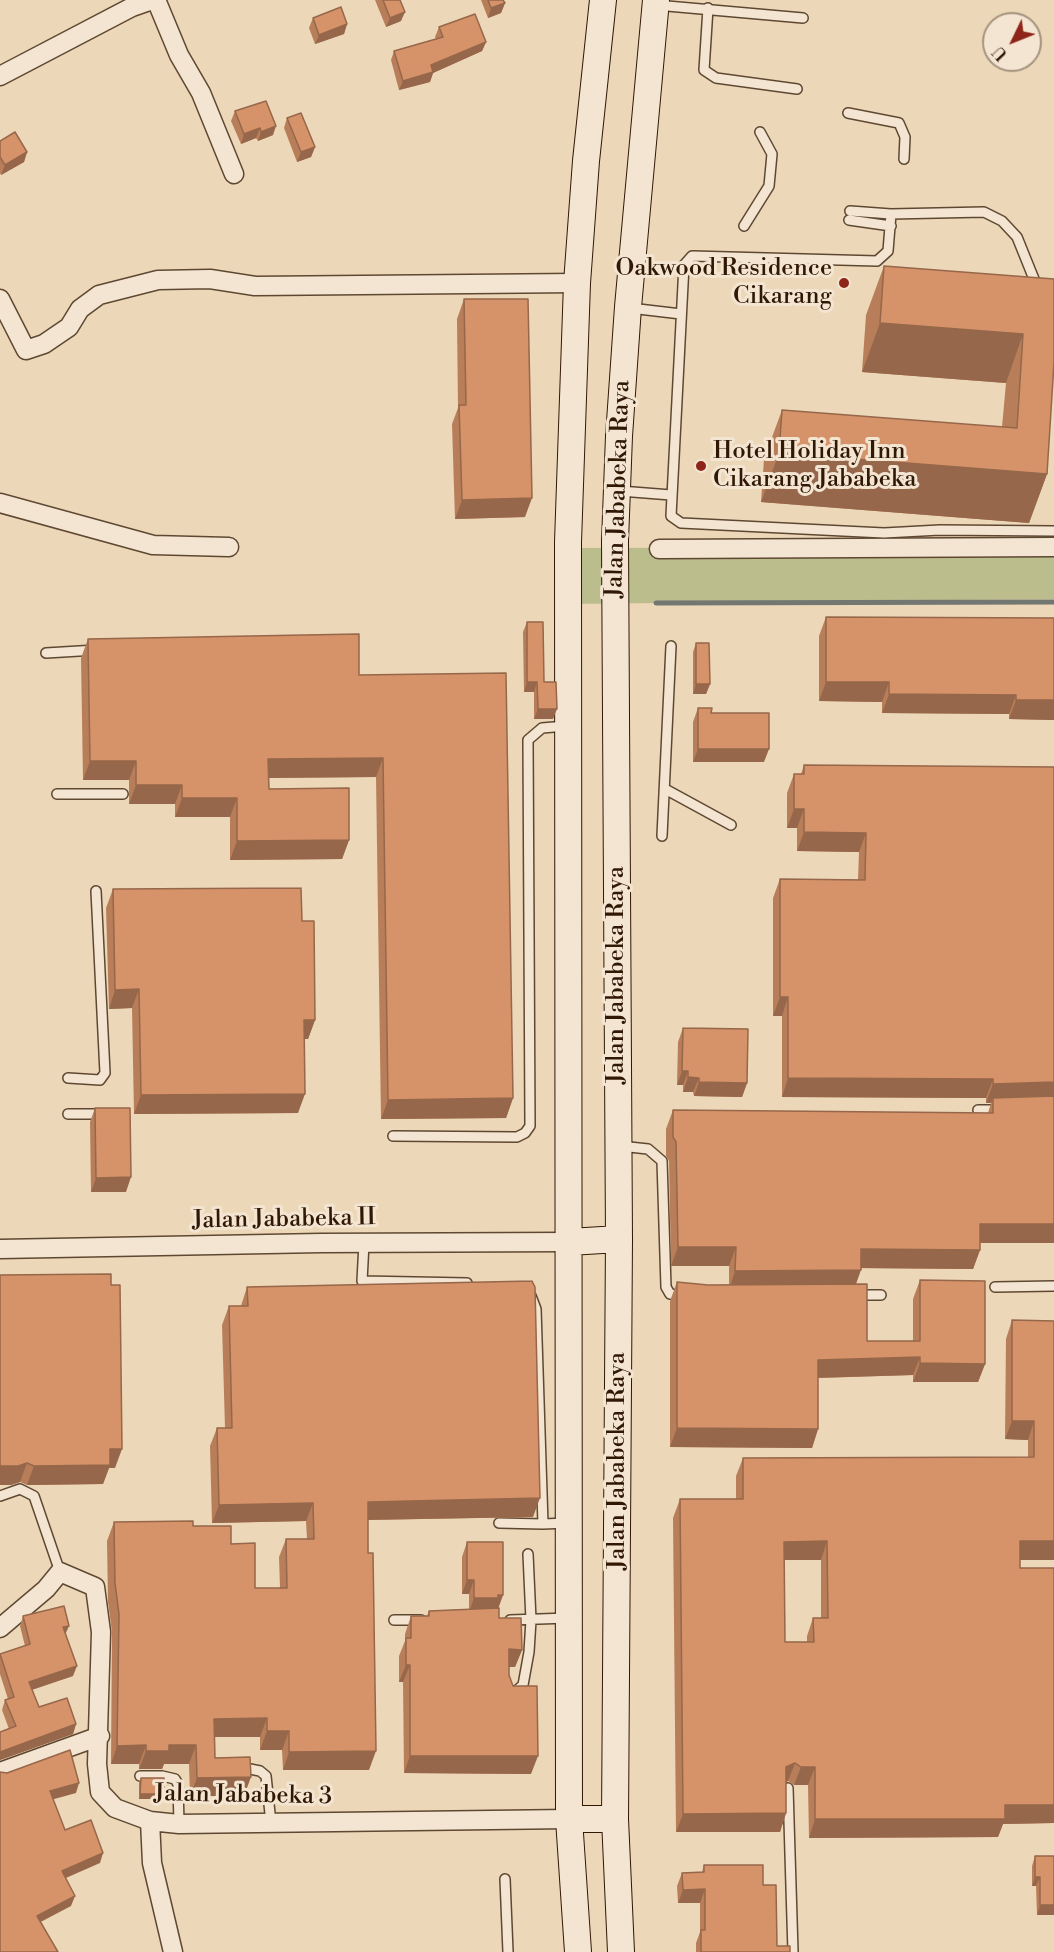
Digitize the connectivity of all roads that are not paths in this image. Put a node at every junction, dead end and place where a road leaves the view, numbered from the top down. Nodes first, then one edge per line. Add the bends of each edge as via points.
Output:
1 (603, 0) edge
2 (655, 2) edge
3 (708, 8) junction
4 (803, 18) dead end
5 (0, 76) edge
6 (797, 88) dead end
7 (848, 112) dead end
8 (760, 132) dead end
9 (904, 159) dead end
10 (234, 174) dead end
11 (891, 214) junction
12 (744, 226) dead end
13 (891, 226) junction
14 (577, 283) junction
15 (0, 298) edge
16 (1041, 298) edge
17 (628, 307) junction
18 (681, 314) junction
19 (617, 491) junction
20 (671, 495) junction
21 (0, 503) edge
22 (1054, 531) edge
23 (229, 547) dead end
24 (1054, 547) edge
25 (659, 549) dead end
26 (671, 646) dead end
27 (102, 650) edge
28 (46, 653) dead end
29 (568, 726) junction
30 (665, 789) junction
31 (57, 794) dead end
32 (123, 794) dead end
33 (731, 825) dead end
34 (662, 836) dead end
35 (96, 891) dead end
36 (68, 1078) dead end
37 (978, 1110) edge
38 (1010, 1110) edge
39 (113, 1113) edge
40 (68, 1114) dead end
41 (393, 1136) dead end
42 (618, 1146) junction
43 (619, 1239) junction
44 (569, 1242) junction
45 (364, 1243) junction
46 (0, 1249) edge
47 (476, 1283) edge
48 (1054, 1286) edge
49 (995, 1287) dead end
50 (525, 1291) edge
51 (847, 1295) edge
52 (881, 1295) dead end
53 (691, 1296) edge
54 (0, 1496) edge
55 (499, 1522) dead end
56 (569, 1522) junction
57 (543, 1524) junction
58 (528, 1554) dead end
59 (60, 1572) junction
60 (569, 1618) junction
61 (394, 1620) dead end
62 (428, 1620) edge
63 (497, 1620) edge
64 (531, 1620) junction
65 (0, 1628) edge
66 (513, 1694) edge
67 (100, 1736) junction
68 (227, 1766) edge
69 (0, 1772) edge
70 (140, 1776) edge
71 (788, 1788) edge
72 (569, 1819) junction
73 (615, 1819) junction
74 (150, 1821) junction
75 (271, 1823) junction
76 (179, 1824) junction
77 (505, 1879) dead end
78 (173, 1952) edge
79 (508, 1952) edge
80 (578, 1952) edge
81 (621, 1952) edge
82 (793, 1952) edge

1 - 14 main road, Jalan Jababeka Raya
2 - 3 lane
2 - 17 main road, Jalan Jababeka Raya
3 - 4 lane
3 - 6 lane via 704,70 716,78
5 - 10 street via 132,7 157,2
7 - 9 lane via 899,123 905,137
8 - 12 lane via 772,154 769,186
11 - 13 lane
11 - 13 lane via 850,215
11 - 16 lane via 984,212 1002,221 1017,237
13 - 18 lane via 888,251 877,261 692,256 684,265
14 - 15 street via 255,286 210,279 158,280 99,295 80,309 69,327 44,344 26,350
14 - 29 main road, Jalan Jababeka Raya via 568,542
17 - 18 lane
17 - 19 main road, Jalan Jababeka Raya
18 - 20 lane
19 - 20 lane
19 - 42 main road, Jalan Jababeka Raya via 614,644
20 - 22 lane via 671,516 681,523 884,533
21 - 23 street via 153,545
24 - 25 street
26 - 30 lane
27 - 28 lane
29 - 41 lane via 542,728 528,740 530,1126 517,1137
29 - 44 main road, Jalan Jababeka Raya
30 - 33 lane
30 - 34 lane
31 - 32 lane
35 - 36 lane via 105,1072 100,1080
37 - 38 lane
39 - 40 lane
42 - 43 main road, Jalan Jababeka Raya
42 - 53 lane via 648,1149 662,1161 666,1287 670,1294
43 - 44 main road
43 - 73 main road, Jalan Jababeka Raya
44 - 45 street, Jalan Jababeka II
44 - 56 main road, Jalan Jababeka Raya
45 - 46 street, Jalan Jababeka II
45 - 47 lane via 362,1281
48 - 49 lane
50 - 57 lane via 532,1296 536,1309
51 - 52 lane
54 - 59 lane via 20,1490 34,1496
55 - 57 lane
56 - 57 lane
56 - 60 main road, Jalan Jababeka Raya
58 - 64 lane
59 - 65 street
59 - 67 street, Jalan Jababeka 3 via 91,1583 97,1590 101,1632
60 - 64 lane
60 - 72 main road, Jalan Jababeka Raya
61 - 62 lane
63 - 64 lane
64 - 66 lane via 523,1685
67 - 69 street
67 - 74 street, Jalan Jababeka 3 via 100,1792 115,1808
68 - 75 lane via 250,1768 266,1776
70 - 76 lane via 175,1779
71 - 82 lane
72 - 73 main road
72 - 75 street, Jalan Jababeka 3
72 - 80 main road, Jalan Jababeka Raya
73 - 81 main road, Jalan Jababeka Raya
74 - 76 street, Jalan Jababeka 3
74 - 78 street via 152,1863
75 - 76 street, Jalan Jababeka 3
77 - 79 lane

